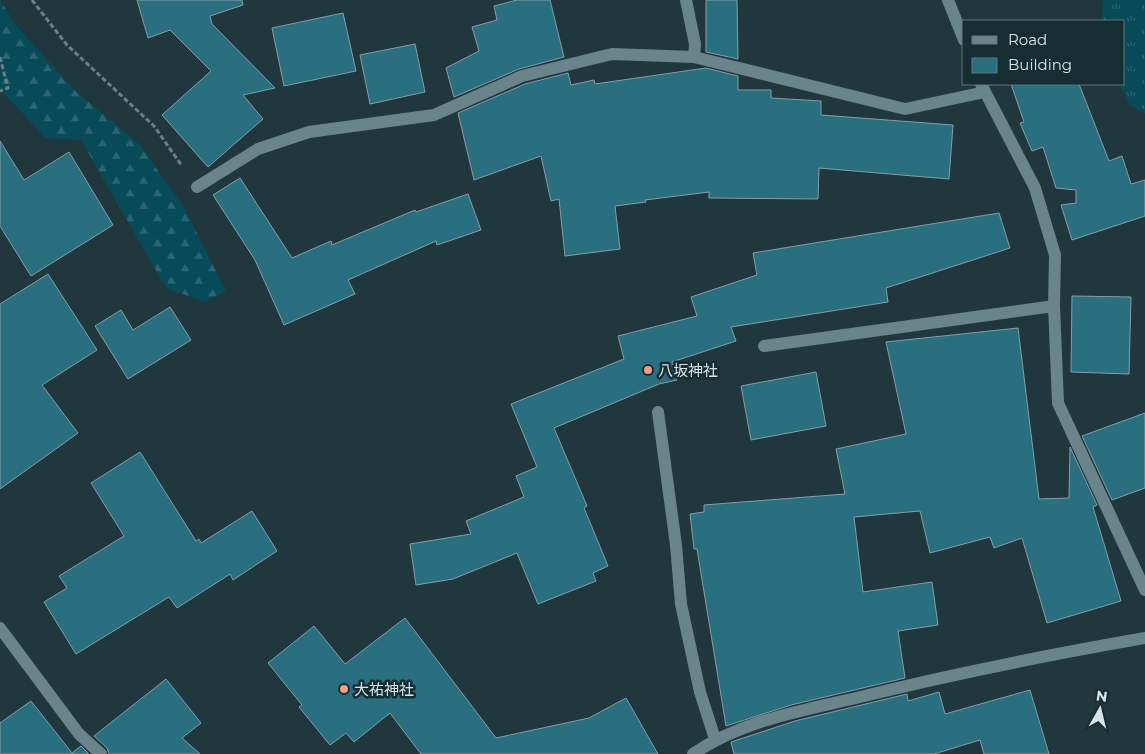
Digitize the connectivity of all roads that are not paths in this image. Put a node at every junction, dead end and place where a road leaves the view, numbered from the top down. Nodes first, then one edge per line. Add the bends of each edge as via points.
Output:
1 (686, 0) edge
2 (948, 0) edge
3 (962, 35) edge
4 (694, 57) junction
5 (983, 88) edge
6 (197, 187) road end
7 (1054, 306) junction
8 (764, 346) dead end
9 (658, 412) dead end
10 (1145, 590) edge
11 (0, 628) edge
12 (1145, 638) edge
13 (715, 739) junction
14 (101, 754) edge
15 (693, 754) edge

1 - 4 street via 695,44
2 - 3 street
4 - 5 street via 905,109
4 - 6 street via 612,54 522,76 434,116 309,132 258,149
5 - 7 street via 1035,188 1055,255
7 - 8 street
7 - 10 street via 1058,403
9 - 13 street via 681,604 700,692
11 - 14 street via 79,734
12 - 13 street via 970,670 767,719
13 - 15 street

